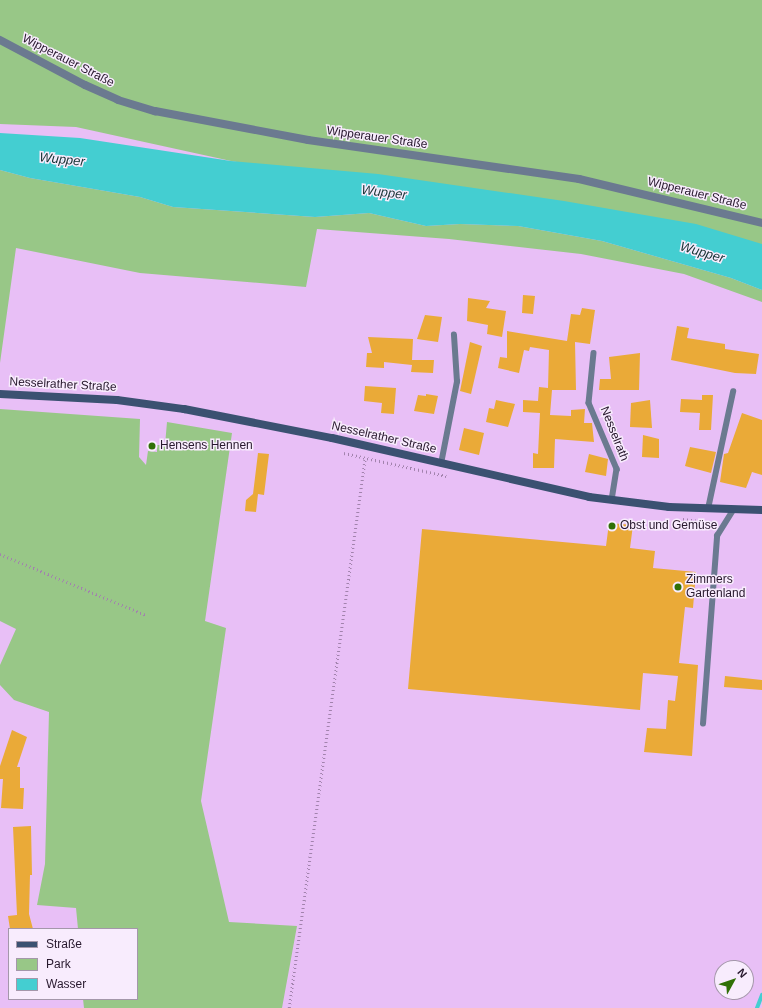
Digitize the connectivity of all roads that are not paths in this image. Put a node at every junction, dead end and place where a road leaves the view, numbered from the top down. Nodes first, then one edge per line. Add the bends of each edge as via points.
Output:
1 (0, 40) edge
2 (762, 223) edge
3 (454, 335) dead end
4 (594, 353) dead end
5 (733, 392) dead end
6 (0, 394) edge
7 (441, 464) junction
8 (612, 500) junction
9 (708, 509) junction
10 (733, 510) junction
11 (762, 510) edge
12 (703, 724) dead end

1 - 2 street, Wipperauer Straße via 85,85 118,100 155,111 308,140 579,179
3 - 7 lane via 457,382
4 - 8 lane, Nesselrath via 589,403 617,469
5 - 9 lane
6 - 7 main road, Nesselrather Straße via 116,400 184,409
7 - 8 main road, Nesselrather Straße
8 - 9 main road, Nesselrather Straße
9 - 10 main road, Nesselrather Straße
10 - 11 main road, Nesselrather Straße
10 - 12 lane via 717,536

